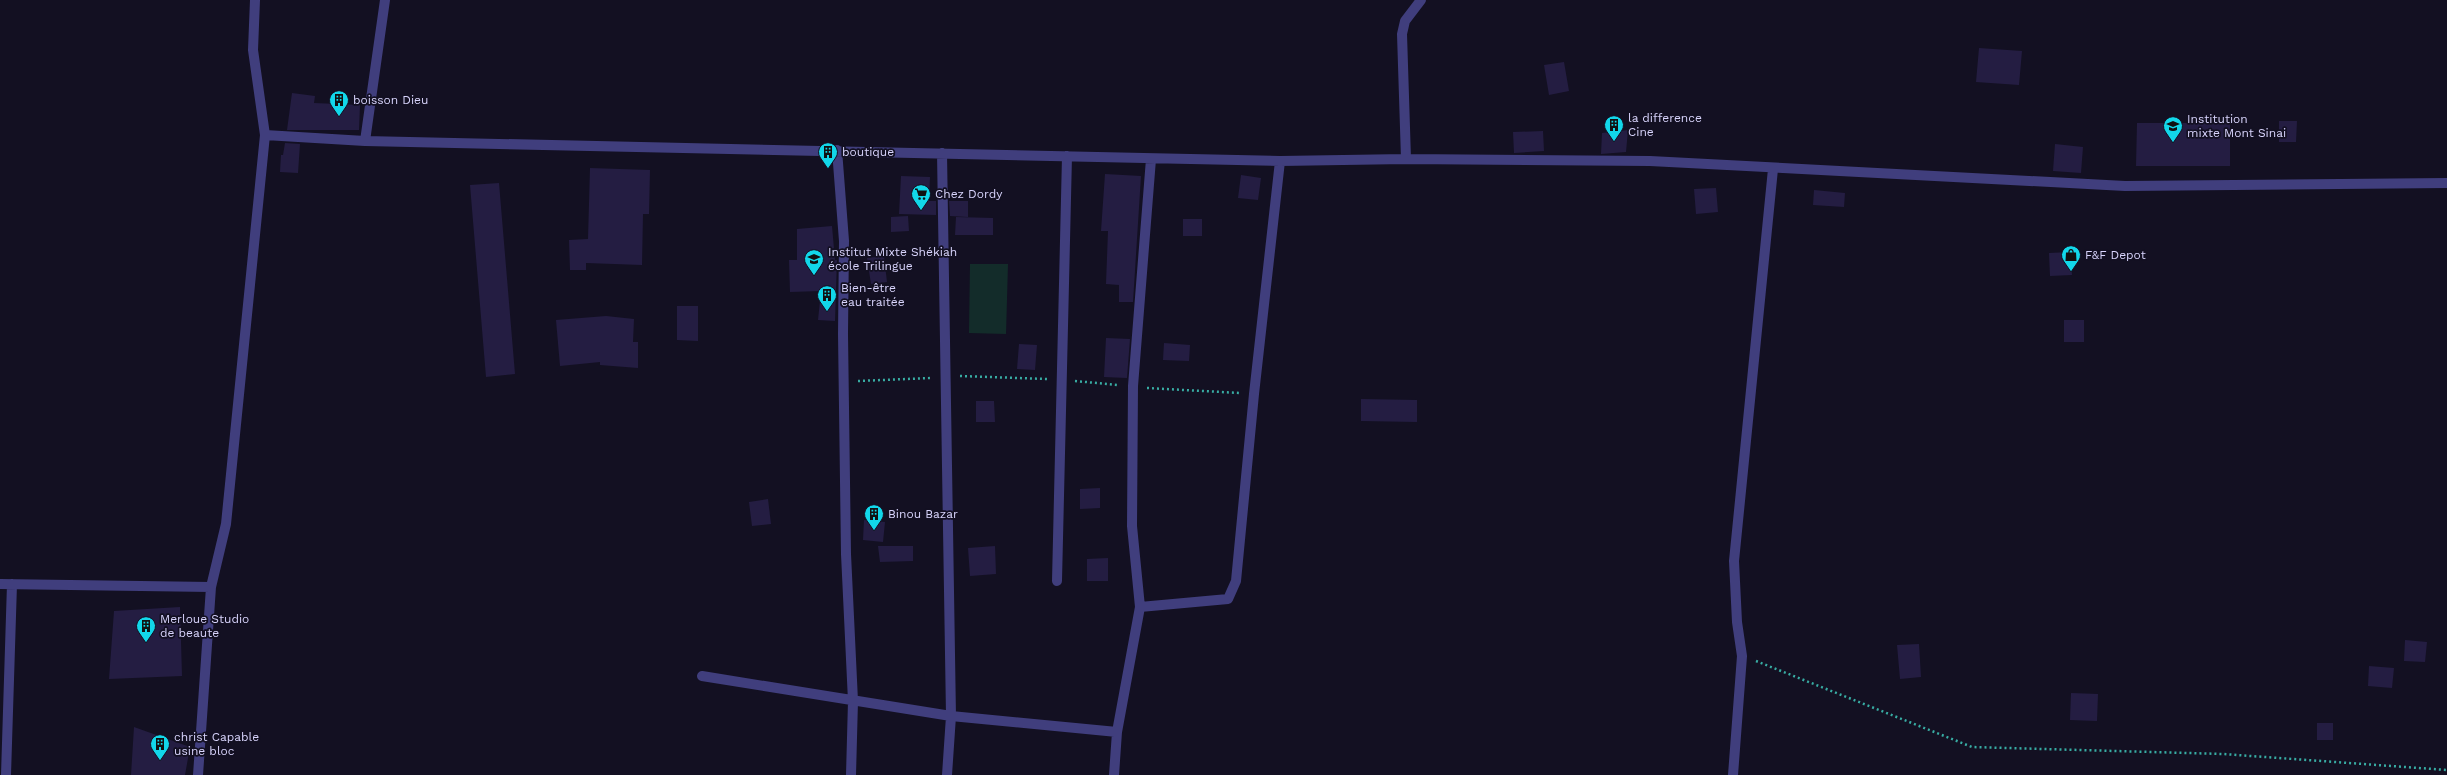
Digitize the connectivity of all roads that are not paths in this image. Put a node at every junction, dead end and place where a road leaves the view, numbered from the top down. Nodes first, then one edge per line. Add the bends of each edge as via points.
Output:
1 (255, 0) edge
2 (385, 0) edge
3 (1421, 0) edge
4 (265, 134) junction
5 (365, 141) junction
6 (837, 150) junction
7 (942, 153) junction
8 (1067, 156) junction
9 (1151, 159) junction
10 (1406, 159) junction
11 (1280, 162) junction
12 (1773, 169) junction
13 (2447, 183) edge
14 (1057, 581) dead end
15 (0, 584) edge
16 (12, 584) junction
17 (211, 587) junction
18 (1140, 607) junction
19 (702, 676) dead end
20 (853, 701) junction
21 (951, 716) junction
22 (1117, 732) junction
23 (6, 775) edge
24 (198, 775) edge
25 (851, 775) edge
26 (947, 775) edge
27 (1114, 775) edge
28 (1733, 775) edge

1 - 4 street via 252,50
2 - 5 street
3 - 10 street via 1405,21 1402,34
4 - 5 street
4 - 17 street via 226,524
5 - 6 street
6 - 7 street
6 - 20 street via 844,241 846,554
7 - 8 street
7 - 21 street
8 - 9 street
8 - 14 street
9 - 11 street
9 - 18 street via 1133,386 1132,526
10 - 11 street
10 - 12 street via 1650,161
11 - 18 street via 1236,581 1228,599
12 - 13 street via 2125,186
12 - 28 street via 1734,561 1737,622 1742,656
15 - 16 street
16 - 17 street
16 - 23 street
17 - 24 street
18 - 22 street
19 - 20 street
20 - 21 street
20 - 25 street
21 - 22 street
21 - 26 street
22 - 27 street

